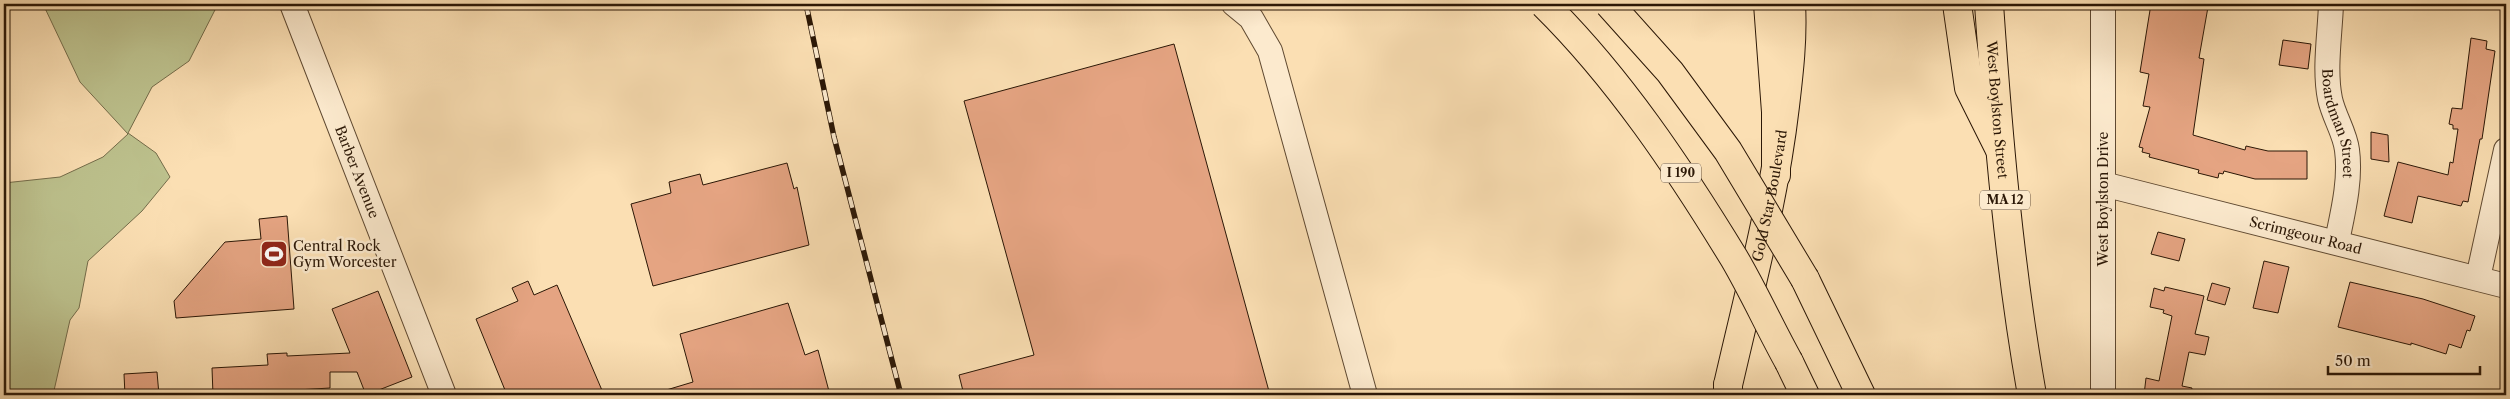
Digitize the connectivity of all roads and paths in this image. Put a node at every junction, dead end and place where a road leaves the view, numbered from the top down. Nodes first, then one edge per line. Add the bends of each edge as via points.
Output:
1 (292, 4) edge
2 (1234, 4) edge
3 (1544, 4) edge
4 (1609, 4) edge
5 (1768, 4) edge
6 (1791, 4) edge
7 (1957, 4) edge
8 (1989, 4) edge
9 (2103, 4) edge
10 (2331, 4) edge
11 (1999, 148) junction
12 (2506, 150) edge
13 (1776, 175) junction
14 (2103, 184) junction
15 (2337, 241) junction
16 (2478, 278) junction
17 (2506, 286) edge
18 (1728, 390) edge
19 (444, 395) edge
20 (1365, 395) edge
21 (1805, 395) edge
22 (1861, 395) edge
23 (2032, 395) edge
24 (2103, 395) edge

1 - 19 street, Barber Avenue
2 - 20 street via 1251,18 1270,51
3 - 21 main road, I 190, bridge via 1609,76 1674,163 1734,258
4 - 22 main road, bridge via 1670,72 1728,151 1805,279
5 - 13 main road via 1776,112
6 - 13 main road, Gold Star Boulevard via 1788,87
7 - 11 main road via 1969,88
8 - 11 main road, West Boylston Street / MA 12
9 - 14 street, West Boylston Drive
10 - 15 street, Boardman Street via 2330,99 2347,149 2348,169
11 - 23 main road, West Boylston Street / MA 12 via 2017,310
12 - 16 street
13 - 18 main road, Gold Star Boulevard
14 - 15 street, Scrimgeour Road
14 - 24 street, West Boylston Drive
15 - 16 street, Scrimgeour Road
16 - 17 street, Scrimgeour Road

